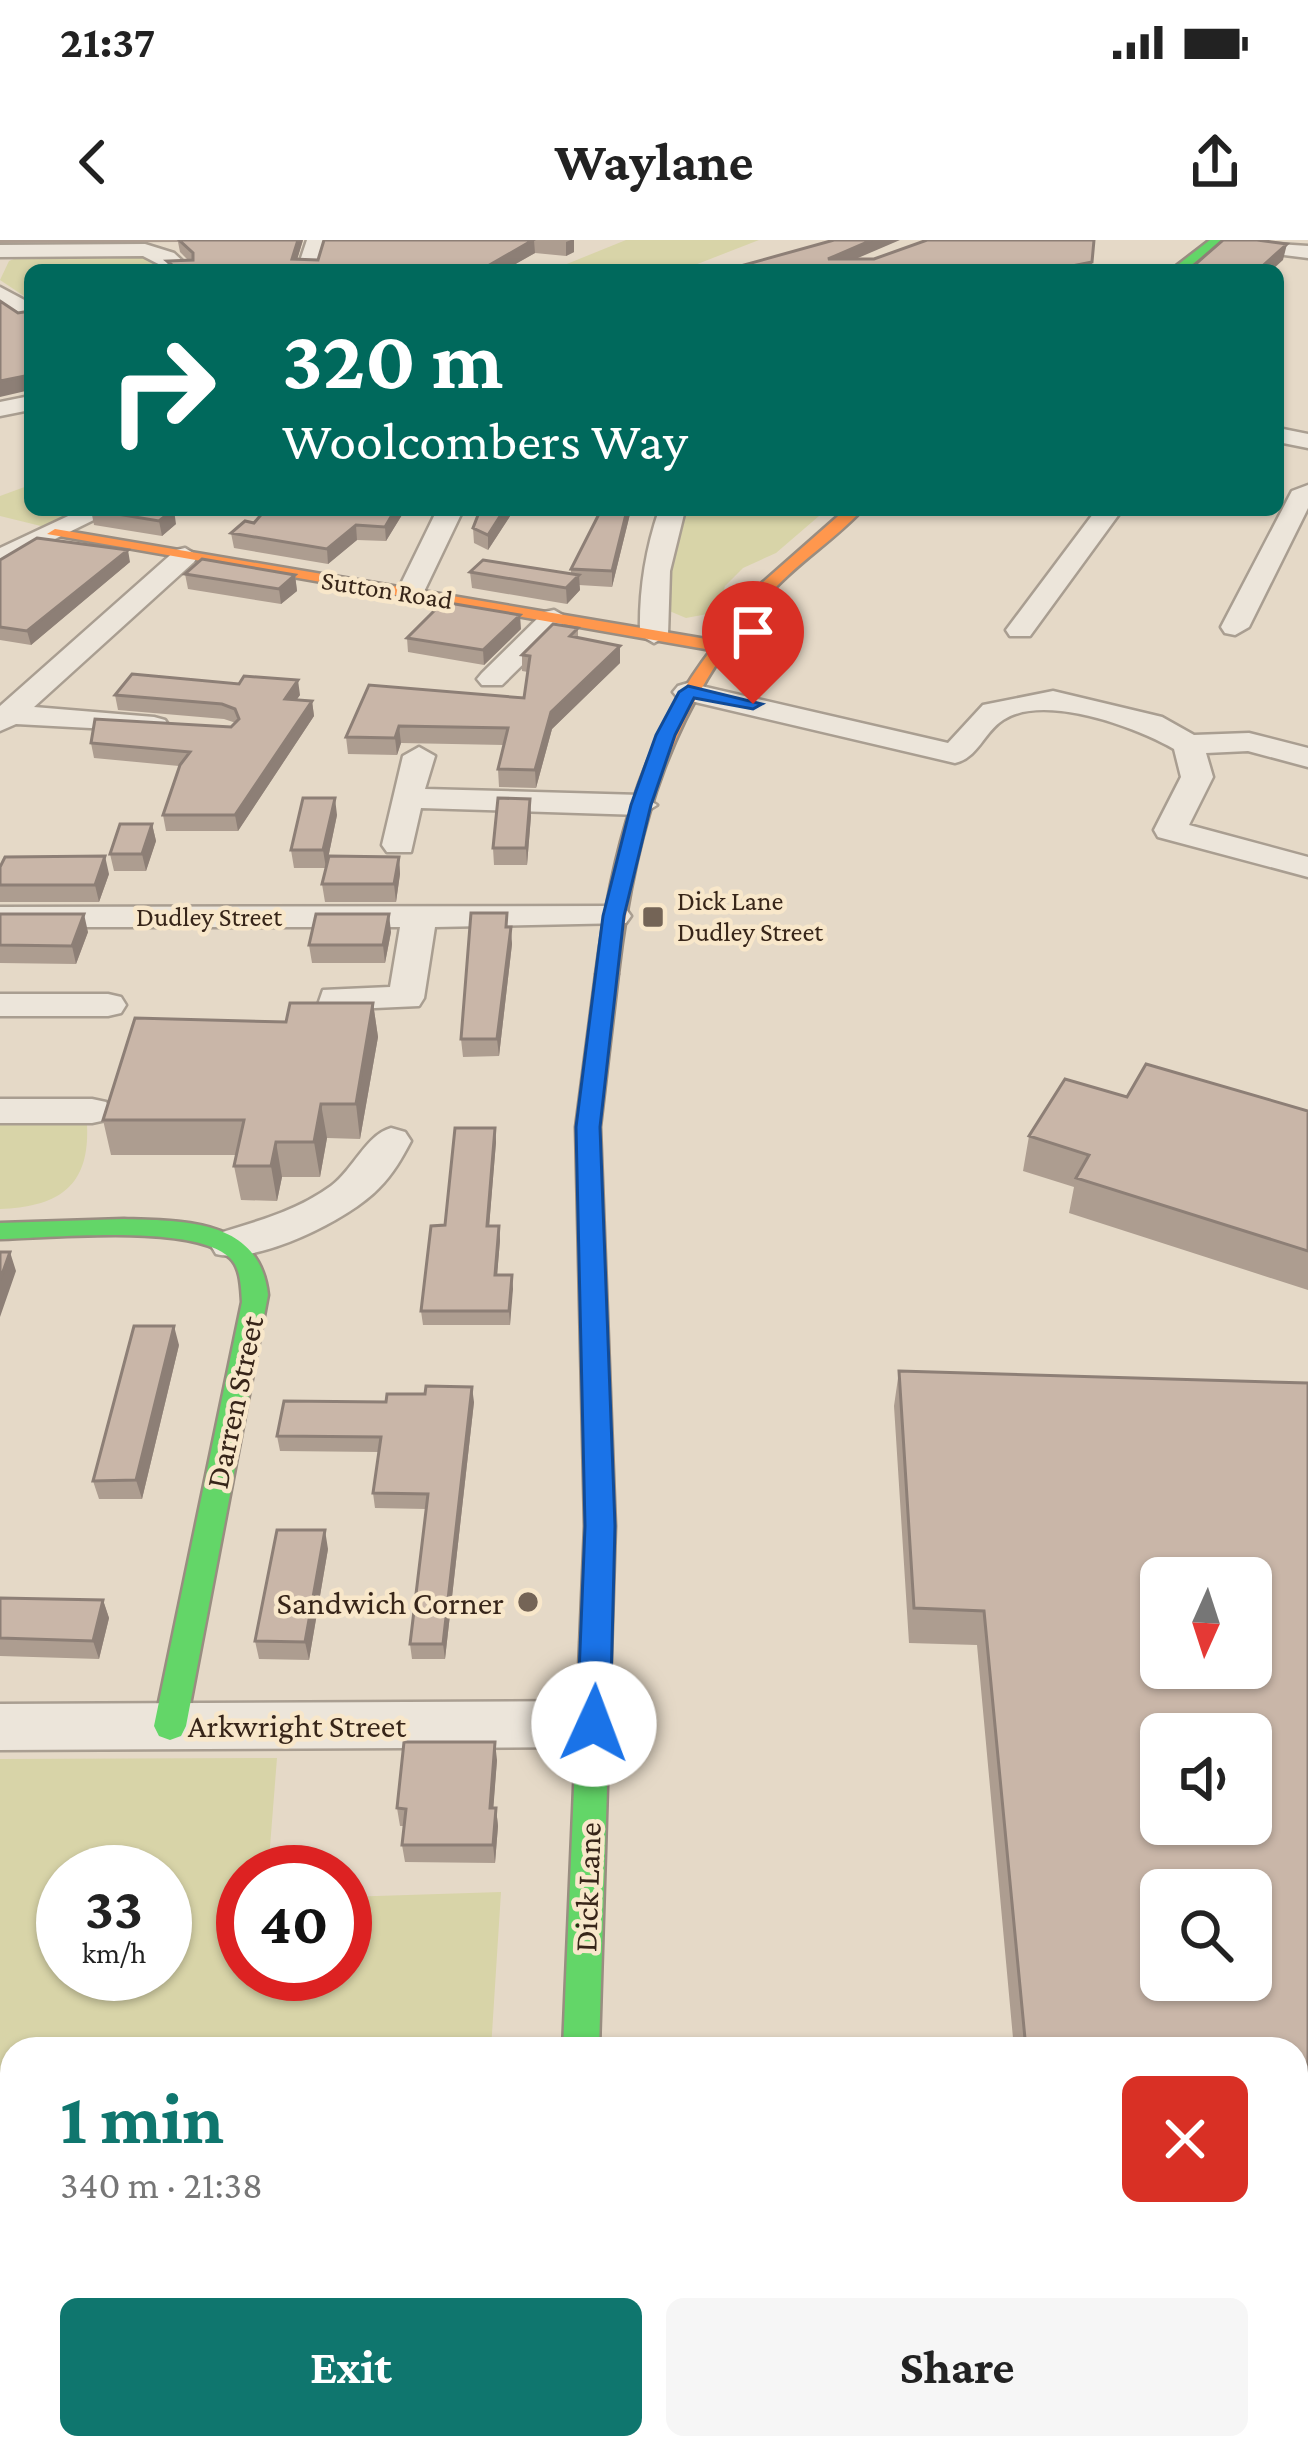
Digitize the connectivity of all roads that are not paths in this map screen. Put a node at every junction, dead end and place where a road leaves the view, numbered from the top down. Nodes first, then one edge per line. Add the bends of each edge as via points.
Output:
1 (1205, 240) edge
2 (1217, 240) edge
3 (73, 245) edge
4 (2, 253) edge
5 (1308, 253) edge
6 (173, 264) edge
7 (1185, 264) edge
8 (1297, 489) edge
9 (89, 516) edge
10 (447, 516) edge
11 (670, 516) edge
12 (847, 516) edge
13 (1105, 516) edge
14 (55, 534) junction
15 (185, 556) junction
16 (0, 558) edge
17 (410, 594) junction
18 (554, 618) junction
19 (1235, 627) dead end
20 (1020, 630) dead end
21 (654, 635) junction
22 (720, 646) junction
23 (492, 679) dead end
24 (688, 692) junction
25 (2, 707) edge
26 (178, 728) edge
27 (1189, 744) junction
28 (419, 756) dead end
29 (1308, 758) edge
30 (406, 797) junction
31 (641, 805) junction
32 (399, 845) dead end
33 (1308, 867) edge
34 (614, 916) junction
35 (0, 917) edge
36 (418, 917) junction
37 (0, 1005) edge
38 (108, 1005) dead end
39 (333, 1016) edge
40 (0, 1111) edge
41 (92, 1111) dead end
42 (391, 1141) dead end
43 (0, 1231) edge
44 (231, 1244) junction
45 (594, 1724) junction
46 (170, 1726) junction
47 (0, 1727) edge
48 (581, 2037) edge

1 - 2 street
2 - 5 street
2 - 7 street
3 - 4 street
3 - 6 street via 154,252
8 - 19 street
9 - 14 street
10 - 17 street
11 - 21 street via 652,590
12 - 22 street, Dick Lane via 768,586
13 - 20 street
14 - 15 street, Sutton Road
14 - 16 street
15 - 17 street, Sutton Road
15 - 25 street
17 - 18 street, Sutton Road
18 - 21 street, Sutton Road
18 - 23 street
21 - 22 street, Sutton Road
22 - 24 street, Dick Lane
24 - 27 street via 955,754 994,711 1053,700 1150,723
24 - 31 street, Dick Lane
25 - 26 street
27 - 29 street via 1249,742
27 - 33 street via 1197,777 1170,830
28 - 30 street
30 - 31 street
30 - 32 street
31 - 34 street, Dick Lane
34 - 36 street, Dudley Street
34 - 45 street, Dick Lane via 588,1127 600,1526
35 - 36 street, Dudley Street
36 - 39 street via 406,998 336,998
37 - 38 street
40 - 41 street
42 - 44 street via 380,1166 330,1208
43 - 44 street via 195,1232
44 - 46 street, Darren Street via 252,1268 255,1302
45 - 46 street, Arkwright Street
45 - 48 street, Dick Lane
46 - 47 street, Arkwright Street

